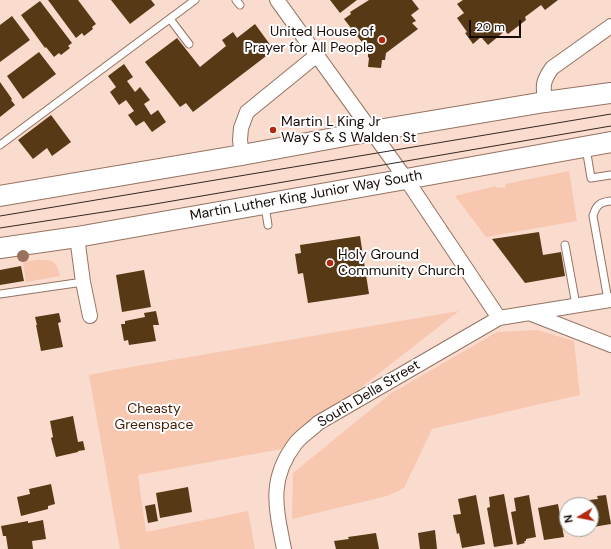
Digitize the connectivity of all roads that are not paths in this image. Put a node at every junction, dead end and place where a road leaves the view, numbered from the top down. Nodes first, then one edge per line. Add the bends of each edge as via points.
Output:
1 (195, 0) edge
2 (279, 1) edge
3 (170, 19) junction
4 (611, 26) edge
5 (189, 44) dead end
6 (317, 55) junction
7 (611, 93) edge
8 (545, 102) junction
9 (372, 131) junction
10 (611, 142) edge
11 (0, 145) edge
12 (586, 146) junction
13 (242, 155) junction
14 (611, 175) edge
15 (406, 179) junction
16 (0, 196) edge
17 (611, 201) edge
18 (265, 204) junction
19 (268, 225) dead end
20 (77, 236) junction
21 (565, 245) dead end
22 (0, 248) edge
23 (83, 282) junction
24 (0, 294) edge
25 (609, 300) edge
26 (576, 305) junction
27 (528, 312) junction
28 (90, 316) dead end
29 (499, 318) junction
30 (611, 345) edge
31 (284, 549) edge

1 - 3 lane
2 - 6 street
3 - 5 lane
3 - 11 lane
4 - 8 street via 552,68 543,86
6 - 9 street
6 - 13 street via 247,112 241,128
7 - 8 main road
8 - 9 main road
9 - 13 main road
9 - 15 street
10 - 12 main road, Martin Luther King Junior Way South
12 - 14 lane via 591,178
12 - 15 main road, Martin Luther King Junior Way South
13 - 16 main road
15 - 18 main road, Martin Luther King Junior Way South
15 - 29 street
17 - 25 lane via 600,204 593,216
18 - 19 lane
18 - 20 main road, Martin Luther King Junior Way South
20 - 22 main road, Martin Luther King Junior Way South
20 - 23 street
21 - 26 lane
23 - 24 lane
23 - 28 street
25 - 26 street, South Della Street
26 - 27 street, South Della Street
27 - 29 street, South Della Street
27 - 30 street
29 - 31 street, South Della Street via 318,423 296,443 281,467 275,490

